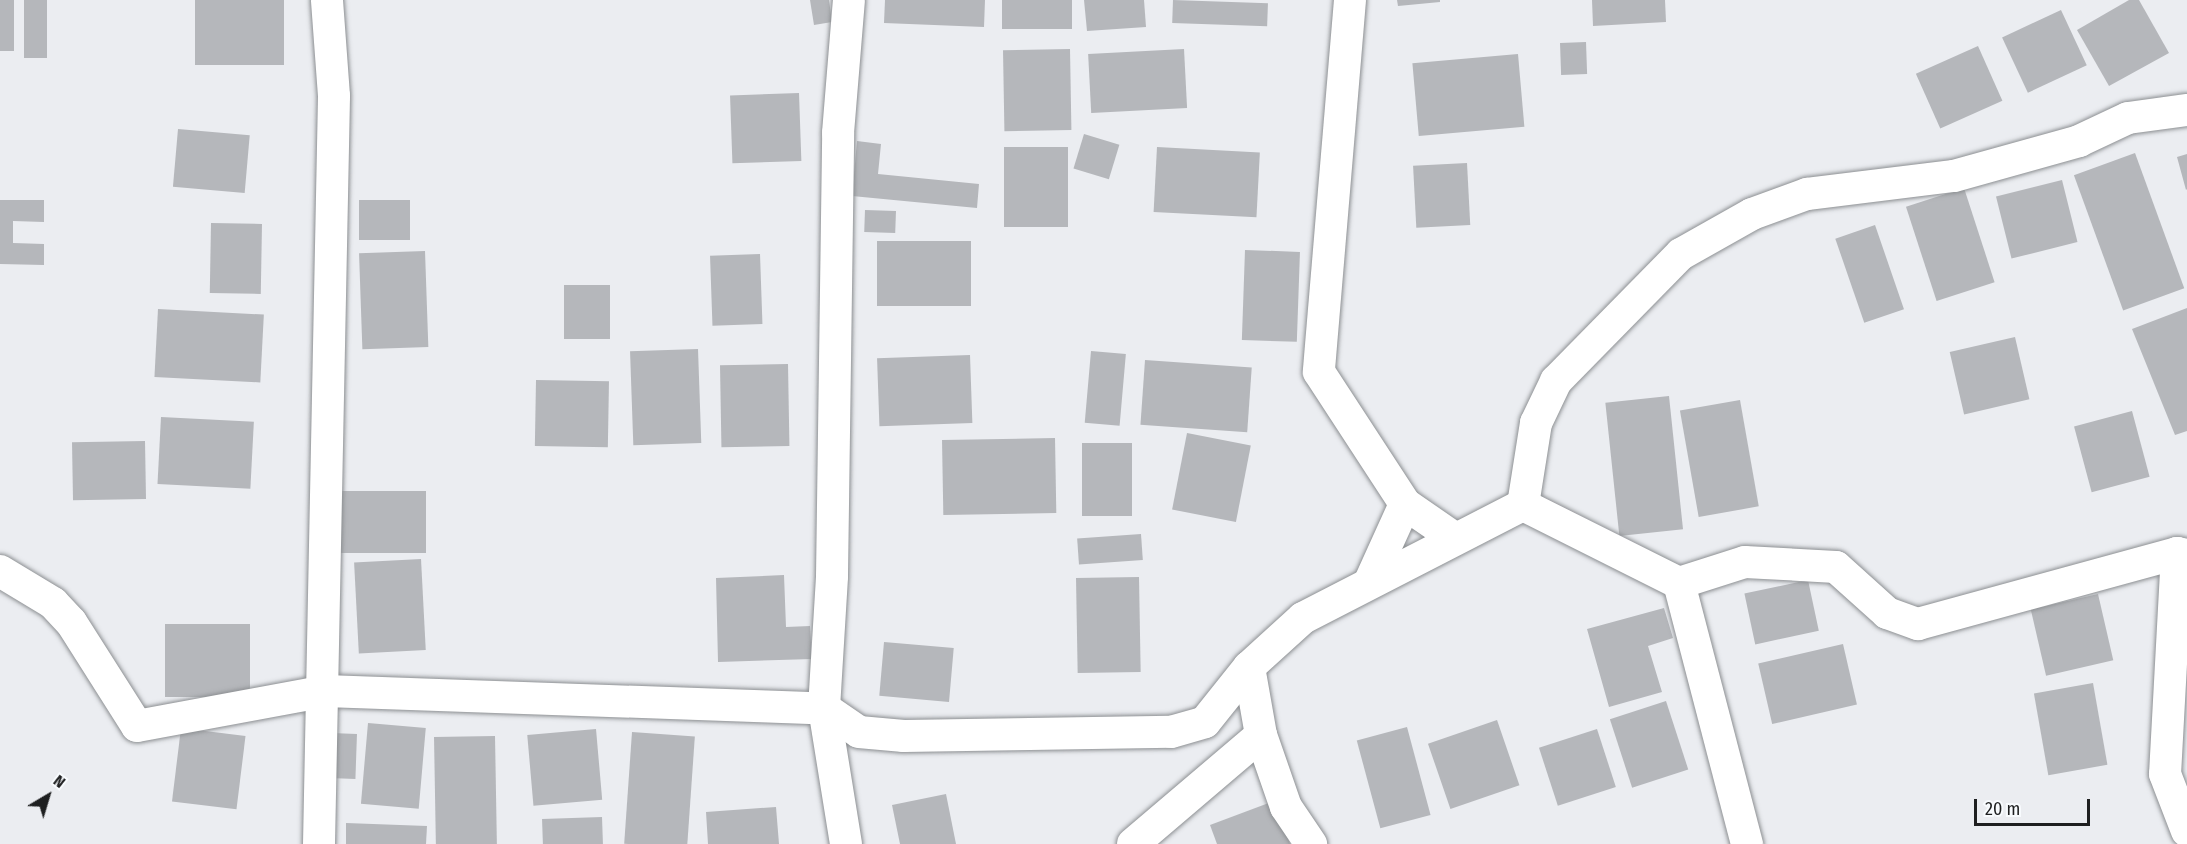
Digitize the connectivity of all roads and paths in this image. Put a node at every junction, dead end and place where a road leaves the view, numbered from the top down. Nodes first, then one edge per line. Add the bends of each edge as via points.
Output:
1 (327, 0) edge
2 (849, 0) edge
3 (1350, 0) edge
4 (2187, 110) edge
5 (1405, 504) junction
6 (1523, 505) junction
7 (1453, 537) junction
8 (2182, 554) edge
9 (0, 571) edge
10 (1371, 579) junction
11 (1679, 583) junction
12 (1249, 667) junction
13 (325, 691) junction
14 (824, 708) junction
15 (1205, 722) junction
16 (1261, 735) junction
17 (2187, 831) edge
18 (319, 844) edge
19 (846, 844) edge
20 (1133, 844) edge
21 (1311, 844) edge
22 (1747, 844) edge

1 - 13 street via 334,96
2 - 14 street via 838,133 832,576
3 - 5 street via 1319,372
4 - 6 street via 2128,118 2079,141 1954,176 1807,194 1752,214 1681,254 1556,381 1536,423
5 - 7 street
5 - 10 street
6 - 7 street
6 - 11 street
7 - 10 street
8 - 11 street via 1918,624 1887,613 1836,567 1745,562
8 - 17 street via 2165,774
9 - 13 street via 53,603 71,622 136,726
10 - 12 street via 1303,618
11 - 22 street
12 - 15 street
12 - 16 street
13 - 14 street
13 - 18 street
14 - 15 street via 859,732 904,736 1171,732
14 - 19 street
15 - 16 street
16 - 20 street
16 - 21 street via 1286,807

